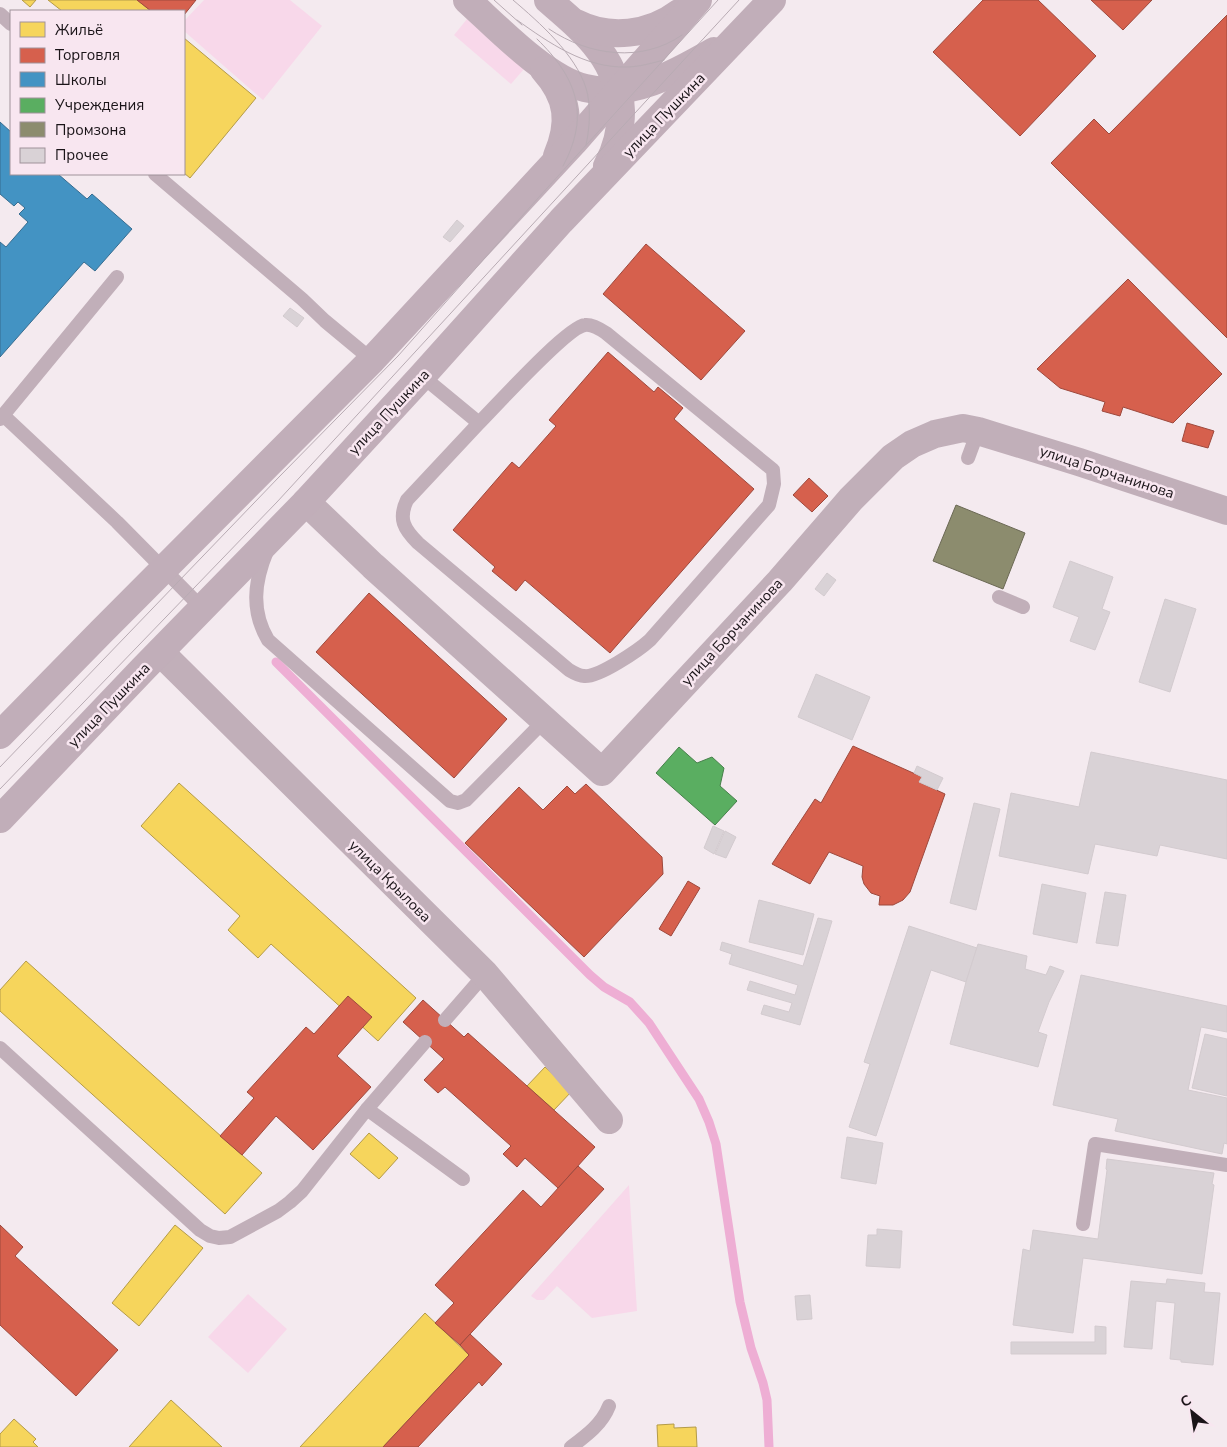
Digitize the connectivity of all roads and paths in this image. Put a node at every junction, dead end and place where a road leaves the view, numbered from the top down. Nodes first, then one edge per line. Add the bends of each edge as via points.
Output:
1 (467, 0) edge
2 (548, 0) edge
3 (697, 0) edge
4 (772, 0) edge
5 (0, 14) edge
6 (572, 22) junction
7 (10, 23) edge
8 (741, 34) junction
9 (538, 63) junction
10 (619, 90) junction
11 (555, 160) junction
12 (156, 175) edge
13 (594, 187) junction
14 (118, 277) dead end
15 (372, 360) junction
16 (422, 376) junction
17 (2, 417) edge
18 (480, 423) junction
19 (978, 431) junction
20 (968, 458) dead end
21 (306, 502) junction
22 (1227, 511) edge
23 (273, 537) junction
24 (163, 570) junction
25 (999, 598) dead end
26 (1023, 607) dead end
27 (202, 608) junction
28 (160, 652) junction
29 (544, 721) junction
30 (0, 735) edge
31 (0, 819) edge
32 (485, 974) junction
33 (445, 1020) dead end
34 (426, 1042) dead end
35 (0, 1048) edge
36 (366, 1109) junction
37 (609, 1120) dead end
38 (1227, 1165) edge
39 (463, 1179) dead end
40 (1083, 1224) dead end
41 (609, 1406) dead end
42 (571, 1447) edge

1 - 9 main road
2 - 6 main road
3 - 6 main road via 657,26 628,33 601,32
3 - 10 main road
4 - 8 main road, улица Пушкина
5 - 7 lane
6 - 10 main road via 605,58
8 - 10 main road via 671,74
8 - 13 main road, улица Пушкина
9 - 10 main road via 554,75 586,89
9 - 11 main road via 560,91 565,109 566,128
10 - 11 main road
10 - 13 main road via 621,129 613,155
11 - 15 main road
12 - 15 lane
13 - 16 main road, улица Пушкина
14 - 17 lane
15 - 24 main road
16 - 18 lane
16 - 21 main road, улица Пушкина
17 - 24 lane via 117,522
18 - 18 lane via 407,500 402,520 418,543 569,670 585,677 630,656 650,640 769,505 774,484 773,470 596,327 578,327 560,340
19 - 20 lane
19 - 22 street, улица Борчанинова
19 - 29 street, улица Борчанинова via 963,428 935,434 893,457 602,772
21 - 23 main road, улица Пушкина
21 - 29 street, улица Борчанинова
23 - 27 main road, улица Пушкина
23 - 29 lane via 263,560 255,601 259,622 268,640 450,801 466,800
24 - 27 lane
24 - 30 main road
25 - 26 lane
27 - 28 main road, улица Пушкина
28 - 31 main road, улица Пушкина
28 - 32 street, улица Крылова
32 - 33 lane
32 - 37 street, улица Крылова
34 - 36 lane
35 - 36 lane via 200,1230 219,1238 230,1237 290,1202
36 - 39 lane
38 - 40 lane via 1095,1144
41 - 42 lane via 606,1415 592,1431

